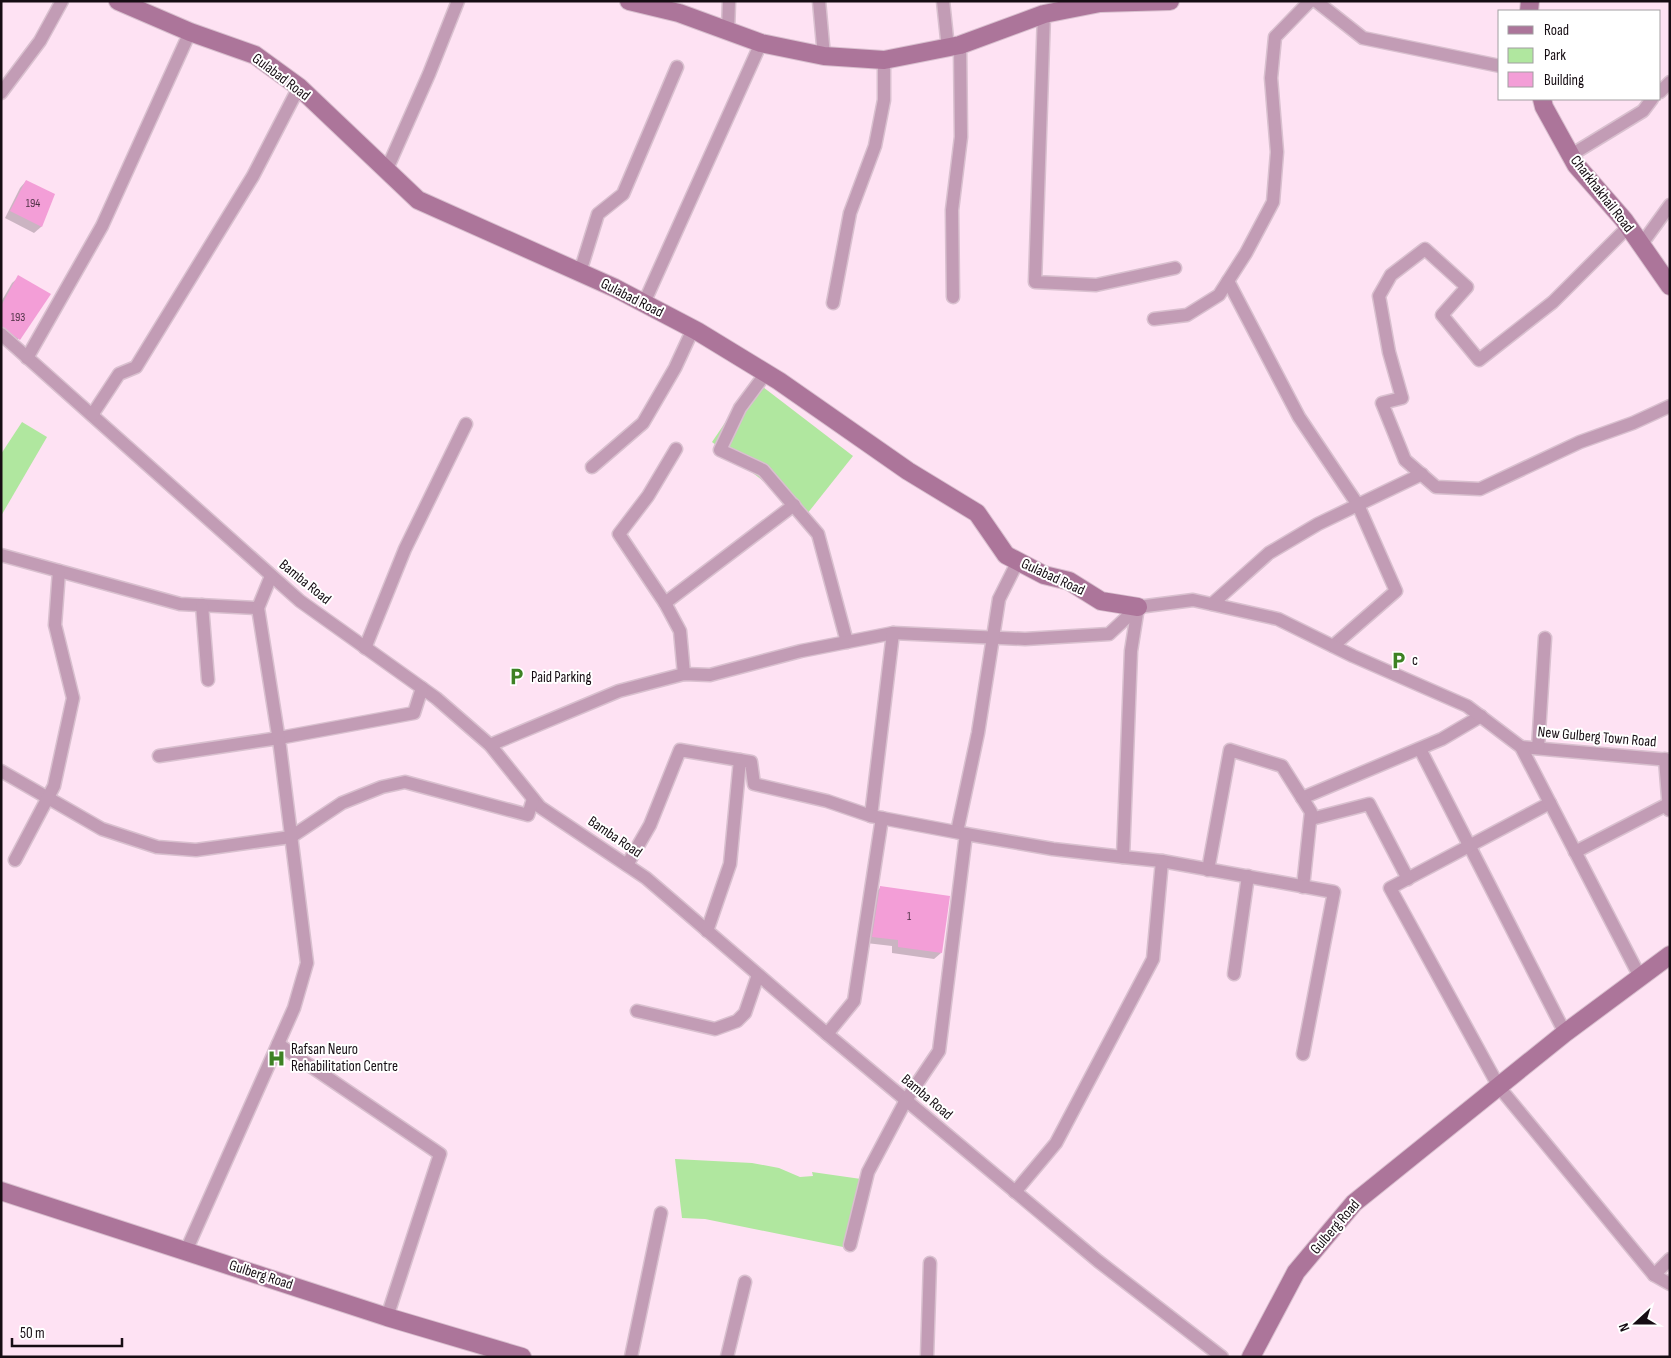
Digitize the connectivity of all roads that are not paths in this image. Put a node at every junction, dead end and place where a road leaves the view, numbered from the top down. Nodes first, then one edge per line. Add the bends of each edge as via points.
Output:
1 (62, 1) edge
2 (118, 1) edge
3 (458, 1) edge
4 (629, 1) edge
5 (729, 1) edge
6 (819, 1) edge
7 (943, 1) edge
8 (1168, 1) edge
9 (1310, 1) edge
10 (1316, 1) edge
11 (1083, 4) edge
12 (678, 7) edge
13 (1044, 14) junction
14 (728, 31) junction
15 (190, 32) junction
16 (761, 43) junction
17 (954, 46) junction
18 (824, 56) junction
19 (884, 60) junction
20 (1498, 66) edge
21 (677, 67) dead end
22 (1670, 82) edge
23 (299, 87) junction
24 (1661, 91) edge
25 (1, 93) edge
26 (1542, 100) edge
27 (1651, 100) edge
28 (1571, 155) junction
29 (386, 169) junction
30 (1670, 205) edge
31 (1629, 226) junction
32 (1641, 245) junction
33 (1175, 268) dead end
34 (580, 272) junction
35 (1228, 281) junction
36 (1670, 286) edge
37 (953, 297) dead end
38 (644, 303) junction
39 (833, 303) dead end
40 (1154, 319) dead end
41 (693, 329) junction
42 (1, 334) edge
43 (28, 358) junction
44 (766, 373) junction
45 (1670, 406) edge
46 (92, 415) junction
47 (466, 424) dead end
48 (676, 449) dead end
49 (592, 467) dead end
50 (1422, 474) junction
51 (794, 505) junction
52 (1358, 505) junction
53 (1, 555) edge
54 (1018, 561) junction
55 (59, 571) junction
56 (271, 576) junction
57 (665, 603) junction
58 (1212, 604) junction
59 (202, 605) junction
60 (1138, 607) junction
61 (258, 608) junction
62 (893, 633) junction
63 (993, 638) junction
64 (1545, 638) dead end
65 (847, 642) junction
66 (1333, 646) junction
67 (365, 648) junction
68 (684, 674) junction
69 (208, 680) dead end
70 (422, 688) junction
71 (1481, 716) junction
72 (279, 738) junction
73 (490, 745) junction
74 (1521, 747) junction
75 (1538, 748) junction
76 (1420, 749) junction
77 (158, 756) dead end
78 (1667, 759) edge
79 (740, 760) junction
80 (1, 772) edge
81 (1302, 798) junction
82 (47, 799) junction
83 (534, 799) junction
84 (1550, 804) junction
85 (1669, 807) edge
86 (877, 817) junction
87 (1311, 819) junction
88 (961, 833) junction
89 (291, 837) junction
90 (1469, 845) junction
91 (1575, 852) junction
92 (1123, 857) junction
93 (15, 860) dead end
94 (1162, 861) junction
95 (627, 865) junction
96 (1208, 870) junction
97 (1248, 876) junction
98 (1408, 878) junction
99 (1303, 887) junction
100 (707, 930) junction
101 (1670, 955) edge
102 (1234, 974) dead end
103 (758, 975) junction
104 (1640, 977) junction
105 (638, 1011) dead end
106 (1565, 1033) junction
107 (826, 1034) junction
108 (278, 1044) junction
109 (1303, 1054) dead end
110 (1499, 1087) junction
111 (906, 1100) junction
112 (1, 1191) edge
113 (1015, 1192) junction
114 (661, 1213) dead end
115 (850, 1245) dead end
116 (186, 1250) junction
117 (1670, 1259) edge
118 (930, 1263) dead end
119 (1654, 1275) junction
120 (745, 1282) dead end
121 (1670, 1284) edge
122 (387, 1317) junction
123 (522, 1357) edge
124 (631, 1357) edge
125 (727, 1357) edge
126 (927, 1357) edge
127 (1222, 1357) edge
128 (1251, 1357) edge

1 - 25 street via 40,41
2 - 15 street, Gulabad Road
3 - 29 street
4 - 12 street
5 - 14 street
6 - 18 street
7 - 17 street
8 - 11 street
9 - 35 street via 1275,37 1271,78 1277,152 1273,202
10 - 20 street via 1363,38
11 - 13 street
12 - 14 street
13 - 17 street
13 - 33 street via 1035,282 1096,284
14 - 16 street
15 - 23 street, Gulabad Road via 255,55
15 - 43 street via 102,226
16 - 18 street
16 - 38 street
17 - 19 street
17 - 37 street via 961,137 952,210
18 - 19 street
19 - 39 street via 884,100 875,146 850,213
21 - 34 street via 623,194 598,214
22 - 24 street
23 - 29 street, Gulabad Road
23 - 46 street via 252,176 136,366 119,374
26 - 28 street, Charkhakhail Road
27 - 28 street via 1643,111
28 - 31 street, Charkhakhail Road
29 - 34 street, Gulabad Road via 418,200
30 - 32 street
31 - 32 street, Charkhakhail Road
31 - 50 street via 1553,302 1479,360 1442,316 1467,287 1425,250 1391,275 1379,296 1389,352 1402,398 1382,403 1405,460
32 - 36 street, Charkhakhail Road
34 - 38 street, Gulabad Road
35 - 40 street via 1219,295 1188,315
35 - 52 street via 1299,417
38 - 41 street, Gulabad Road
41 - 44 street, Gulabad Road
41 - 49 street via 643,423
42 - 43 street, Bamba Road
43 - 46 street, Bamba Road
44 - 51 street via 740,408 720,450 763,470
44 - 54 street, Gulabad Road via 908,471 977,513 1006,555
45 - 50 street via 1580,442 1480,489 1436,487
46 - 56 street, Bamba Road
47 - 67 street via 405,549
48 - 57 street via 648,496 619,534
50 - 52 street
51 - 57 street
51 - 65 street via 818,534
52 - 58 street via 1268,553
52 - 66 street via 1396,591
53 - 55 street
54 - 60 street, Gulabad Road via 1044,575 1069,581 1101,601
54 - 63 street via 999,600
55 - 59 street via 180,604
55 - 82 street via 55,625 74,698 54,786
56 - 61 street
56 - 67 street, Bamba Road
57 - 68 street via 680,631
58 - 60 street via 1193,600
58 - 66 street via 1278,619
59 - 61 street
59 - 69 street
60 - 63 street via 1109,634
60 - 92 street via 1131,651
61 - 72 street
62 - 63 street
62 - 65 street
62 - 86 street
63 - 88 street
64 - 75 street
65 - 68 street via 710,675
66 - 71 street via 1467,706
67 - 70 street, Bamba Road
68 - 73 street via 619,691
70 - 72 street via 414,713
70 - 73 street, Bamba Road
71 - 74 street
71 - 76 street via 1442,740
72 - 77 street
72 - 89 street
73 - 83 street, Bamba Road
74 - 75 street, New Gulberg Town Road
74 - 84 street
75 - 78 street, New Gulberg Town Road
76 - 81 street
76 - 90 street
78 - 85 street
79 - 86 street via 751,762 754,784
79 - 95 street via 680,750 650,825
79 - 100 street via 730,864
80 - 82 street
81 - 87 street via 1311,812
81 - 96 street via 1282,766 1230,750
82 - 89 street via 102,829 157,847 196,850
82 - 93 street
83 - 89 street via 528,815 405,782 382,786 342,803
83 - 95 street, Bamba Road via 540,807
84 - 90 street
84 - 91 street
85 - 91 street
86 - 88 street
86 - 107 street via 854,1001
87 - 98 street via 1369,804
87 - 99 street
88 - 92 street
88 - 111 street via 939,1051
89 - 108 street via 307,962 294,1008
90 - 98 street
90 - 106 street
91 - 104 street
92 - 94 street
94 - 96 street
94 - 113 street via 1153,960 1056,1143
95 - 100 street, Bamba Road
96 - 97 street
97 - 99 street
97 - 102 street
98 - 110 street via 1390,888
99 - 109 street via 1334,892
100 - 103 street, Bamba Road
101 - 104 street, Gulberg Road
103 - 105 street via 745,1013 737,1021 715,1029
103 - 107 street, Bamba Road
104 - 106 street, Gulberg Road
106 - 110 street, Gulberg Road
107 - 111 street, Bamba Road
108 - 116 street
108 - 122 street via 440,1154
110 - 119 street
110 - 128 street, Gulberg Road via 1354,1203 1296,1272
111 - 113 street, Bamba Road
111 - 115 street via 868,1172
112 - 116 street, Gulberg Road
113 - 127 street, Bamba Road
114 - 124 street
116 - 122 street, Gulberg Road
117 - 119 street
118 - 126 street
119 - 121 street
120 - 125 street
122 - 123 street, Gulberg Road

